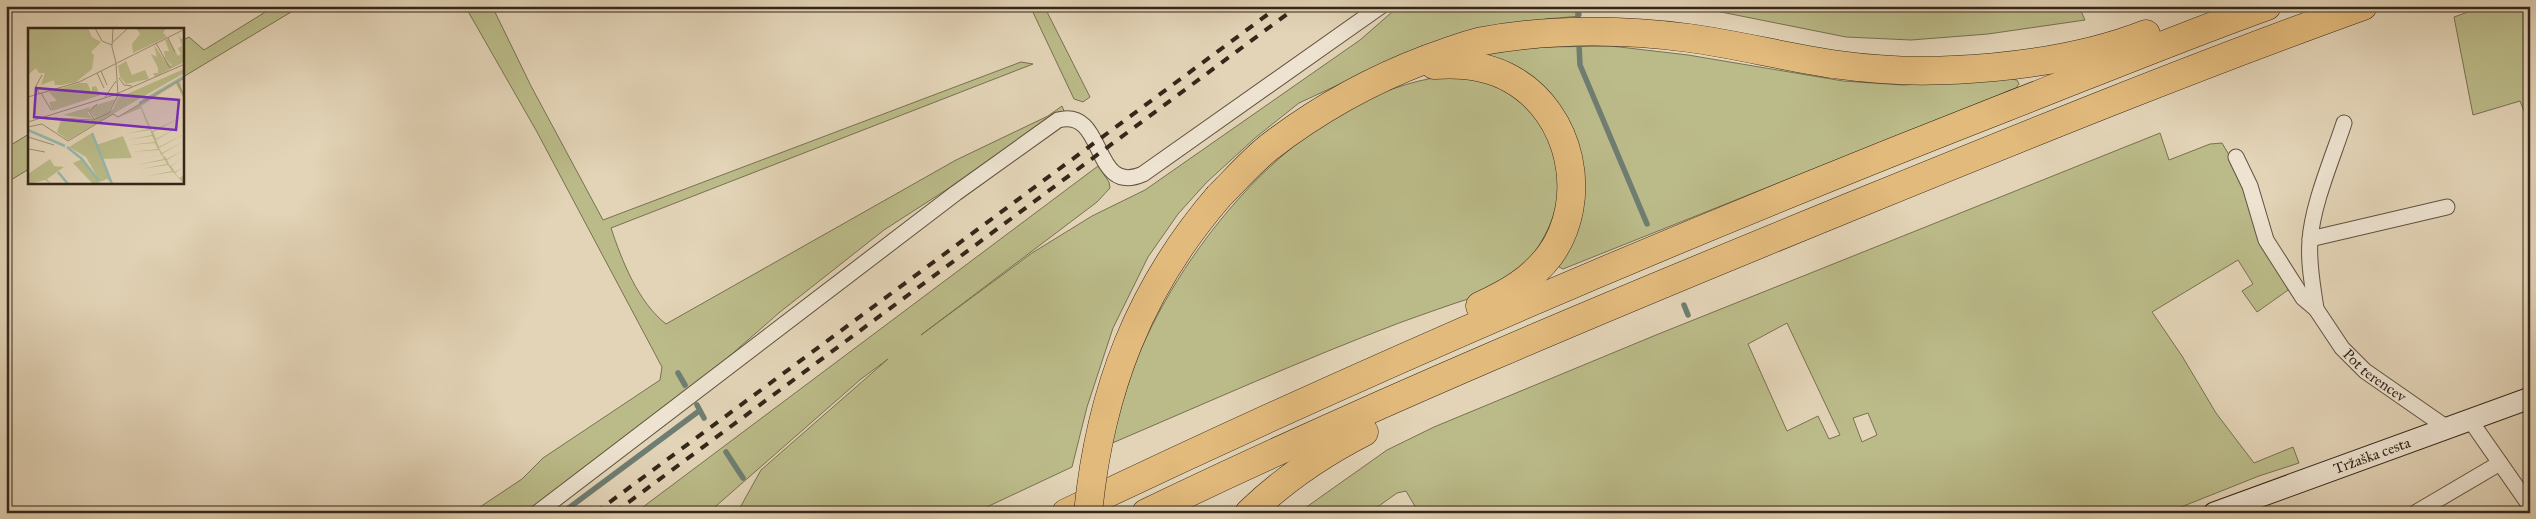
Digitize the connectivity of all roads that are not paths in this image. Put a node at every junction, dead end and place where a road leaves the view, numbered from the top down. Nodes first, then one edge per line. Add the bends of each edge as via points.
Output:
1 (1381, 6) edge
2 (2363, 6) edge
3 (2256, 10) edge
4 (1393, 72) junction
5 (2344, 122) dead end
6 (2236, 157) dead end
7 (2447, 207) dead end
8 (2310, 239) junction
9 (2316, 309) junction
10 (1406, 357) junction
11 (1442, 379) junction
12 (2530, 398) edge
13 (2470, 420) junction
14 (2447, 428) junction
15 (2500, 463) junction
16 (2530, 506) edge
17 (537, 513) edge
18 (1066, 513) edge
19 (1088, 513) edge
20 (1146, 513) edge
21 (1249, 513) edge
22 (2214, 513) edge
23 (2415, 513) edge

1 - 17 street via 1143,174 1132,178 1124,179 1108,166 1081,122 1058,120 956,193
2 - 11 highway via 2028,134 1703,267
3 - 4 highway via 2216,12 2184,20 2125,43 1998,66 1903,72 1840,65 1689,38 1582,31 1482,41
3 - 10 highway via 1864,163
4 - 10 highway via 1458,63 1478,66 1512,79 1528,91 1554,120 1563,139 1572,178 1567,220 1554,247 1537,270 1507,294 1439,325
4 - 19 highway, bridge via 1310,117 1266,150 1219,196 1175,253 1131,333 1108,398
5 - 8 street, Pot terencev
6 - 9 street, Pot terencev via 2250,186 2266,240 2288,278
7 - 8 street
8 - 9 street, Pot terencev
9 - 14 street, Pot terencev via 2342,348 2365,371
10 - 18 highway
11 - 20 highway
11 - 21 highway via 1416,407 1325,453 1276,487
12 - 13 main road, Tržaška cesta
13 - 14 main road, Tržaška cesta
13 - 15 street
14 - 22 main road, Tržaška cesta
15 - 16 street
15 - 23 street

